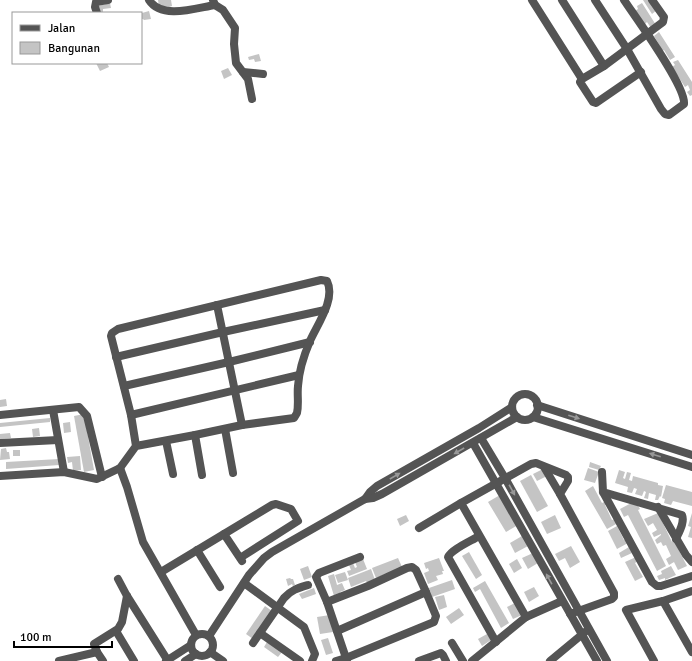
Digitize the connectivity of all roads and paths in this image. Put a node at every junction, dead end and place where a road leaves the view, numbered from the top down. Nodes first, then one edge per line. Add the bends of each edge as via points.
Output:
1 (108, 0) edge
2 (149, 0) edge
3 (532, 0) edge
4 (562, 0) edge
5 (595, 0) edge
6 (624, 0) edge
7 (652, 0) edge
8 (214, 3) edge
9 (97, 12) edge
10 (647, 34) junction
11 (627, 49) junction
12 (604, 66) junction
13 (243, 72) junction
14 (641, 72) junction
15 (263, 74) dead end
16 (582, 79) junction
17 (252, 99) dead end
18 (217, 305) junction
19 (325, 310) junction
20 (222, 332) junction
21 (310, 342) junction
22 (116, 357) junction
23 (229, 362) junction
24 (299, 375) junction
25 (124, 386) junction
26 (235, 392) junction
27 (537, 405) junction
28 (512, 407) junction
29 (53, 410) junction
30 (0, 414) edge
31 (131, 415) junction
32 (517, 417) junction
33 (533, 417) junction
34 (242, 424) junction
35 (225, 429) junction
36 (195, 435) junction
37 (481, 438) junction
38 (58, 440) junction
39 (166, 441) junction
40 (0, 443) edge
41 (473, 443) junction
42 (136, 446) junction
43 (692, 455) edge
44 (544, 467) junction
45 (692, 467) edge
46 (121, 470) junction
47 (64, 472) junction
48 (602, 472) dead end
49 (233, 473) dead end
50 (173, 474) dead end
51 (202, 475) dead end
52 (0, 476) edge
53 (102, 477) junction
54 (505, 478) junction
55 (496, 483) junction
56 (603, 492) junction
57 (560, 494) junction
58 (365, 499) junction
59 (461, 503) junction
60 (658, 507) junction
61 (419, 528) dead end
62 (224, 534) junction
63 (479, 536) junction
64 (676, 539) junction
65 (197, 550) junction
66 (360, 557) dead end
67 (692, 562) edge
68 (161, 572) junction
69 (692, 576) edge
70 (118, 579) dead end
71 (244, 583) junction
72 (308, 585) dead end
73 (220, 587) dead end
74 (692, 591) edge
75 (426, 592) junction
76 (127, 596) junction
77 (663, 601) junction
78 (327, 602) junction
79 (562, 602) junction
80 (277, 608) junction
81 (578, 610) junction
82 (570, 614) junction
83 (526, 617) junction
84 (337, 630) junction
85 (589, 630) junction
86 (116, 631) junction
87 (260, 633) junction
88 (582, 634) junction
89 (196, 635) junction
90 (209, 636) junction
91 (496, 642) junction
92 (253, 643) dead end
93 (452, 643) dead end
94 (191, 645) junction
95 (97, 652) junction
96 (210, 652) junction
97 (692, 652) edge
98 (196, 654) junction
99 (346, 659) edge
100 (69, 660) edge
101 (552, 660) edge
102 (59, 661) edge
103 (103, 661) edge
104 (134, 661) edge
105 (168, 661) edge
106 (185, 661) edge
107 (223, 661) edge
108 (300, 661) edge
109 (312, 661) edge
110 (336, 661) edge
111 (419, 661) edge
112 (446, 661) edge
113 (463, 661) edge
114 (472, 661) edge
115 (597, 661) edge
116 (607, 661) edge
117 (654, 661) edge

1 - 9 street via 96,2
2 - 8 street via 156,8 172,12
3 - 16 street
4 - 12 street
5 - 11 street
6 - 10 street
7 - 10 street via 664,20
8 - 13 street via 223,10 235,28 236,62
10 - 11 street
10 - 14 street via 671,70 683,95 684,104 669,115 665,114
11 - 12 street
11 - 14 street
12 - 16 street
13 - 15 street
13 - 17 street via 248,79
14 - 16 street via 596,103 580,84
18 - 19 street via 321,280 329,286 330,296
18 - 20 street
18 - 22 street via 118,329 111,336
19 - 20 street
19 - 21 street
20 - 22 street
20 - 23 street
21 - 23 street
21 - 24 street
22 - 25 street
23 - 25 street
23 - 26 street
24 - 26 street
24 - 34 street via 298,413 294,418
25 - 31 street
26 - 31 street
26 - 34 street
27 - 28 street via 532,397 523,395 515,400
27 - 33 street via 537,412
27 -> 43 street
28 - 32 street
58 -> 28 street via 377,486
29 - 30 street
29 - 38 street
29 - 53 street via 79,407 87,416
31 - 42 street
32 - 33 street via 523,420
32 - 37 street
45 -> 33 street
34 - 35 street
35 - 36 street
35 - 49 street
36 - 39 street
36 - 51 street
37 - 41 street
37 - 54 street
38 - 40 street
38 - 47 street
39 - 42 street
39 - 50 street
41 - 55 street
41 -> 58 street via 382,494
42 - 46 street
44 - 54 street via 536,463 531,464
44 - 57 street
44 - 57 street via 568,477
46 - 53 street
46 - 68 street via 140,535
47 - 52 street
47 - 53 street via 88,478
48 - 56 street
54 - 55 street
54 -> 81 street
55 - 59 street
79 -> 55 street
56 - 60 street
56 - 69 street via 656,586
57 - 81 street via 614,593 612,599
58 - 71 street via 272,552 256,566
59 - 61 street
59 - 63 street
60 - 64 street
60 - 64 street via 682,515 683,521
62 - 62 street via 274,504 290,508 298,519 241,559
62 - 65 street
63 - 83 street
63 - 91 street via 448,557
64 - 67 street
65 - 68 street
65 - 73 street
66 - 78 street via 319,573 316,577
68 - 89 street
70 - 76 street
71 - 80 street
71 - 90 street
72 - 80 street via 290,592
74 - 77 street
75 - 78 street via 416,570 412,567
75 - 84 street
75 - 99 street via 436,621
76 - 86 street via 122,622
76 - 105 street
77 - 97 street
77 - 117 street via 626,610
78 - 84 street
79 - 82 street
79 - 83 street
80 - 87 street
80 - 109 street via 304,627 315,654
81 - 82 street
81 - 85 street
82 - 88 street
83 - 91 street
84 - 99 street
85 - 88 street
85 - 116 street
86 - 95 street via 95,642
86 - 104 street
87 - 92 street
87 - 108 street
88 - 101 street
88 - 115 street
89 - 90 street
89 - 94 street
90 - 96 street via 213,644
91 - 114 street
93 - 113 street
94 - 98 street
94 - 105 street
95 - 100 street
95 - 103 street
96 - 98 street via 202,656
96 - 107 street
98 - 106 street
99 - 110 street
100 - 102 street
111 - 112 street via 441,653

